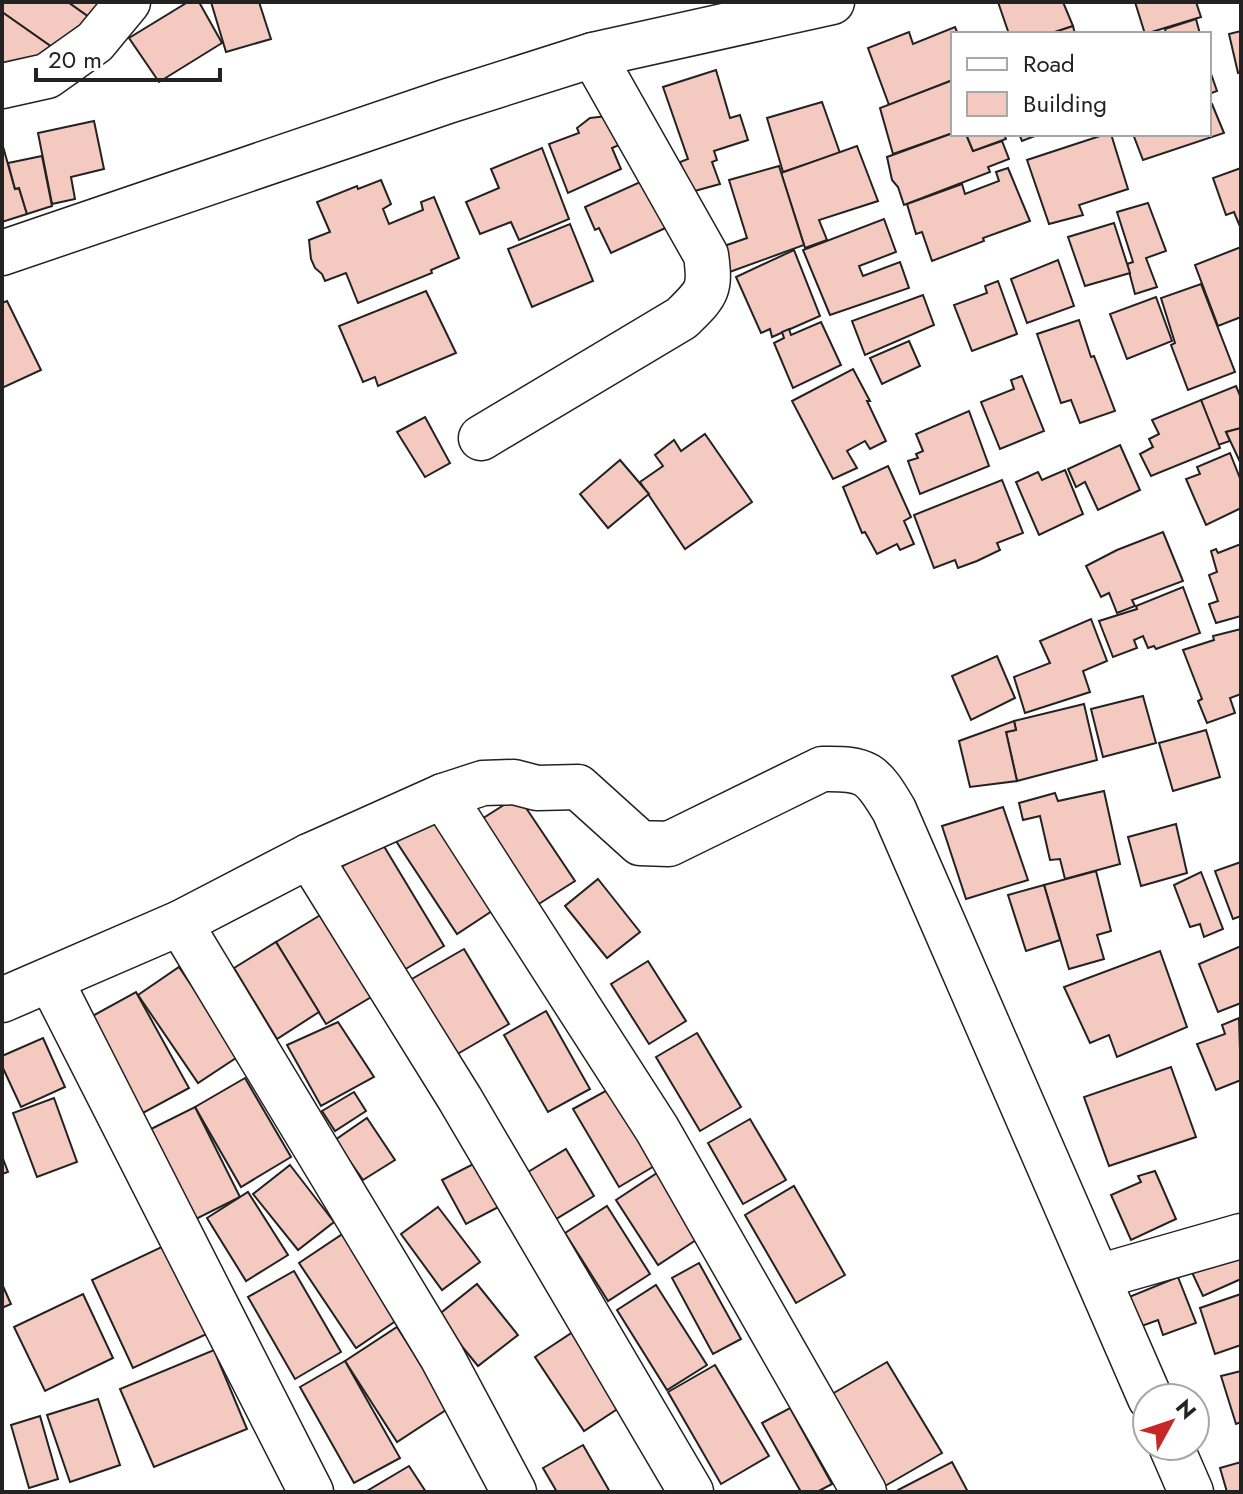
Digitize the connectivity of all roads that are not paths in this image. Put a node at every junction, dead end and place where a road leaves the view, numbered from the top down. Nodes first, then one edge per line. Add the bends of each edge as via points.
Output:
1 (128, 2) edge
2 (832, 2) edge
3 (593, 55) junction
4 (2, 86) edge
5 (2, 253) edge
6 (481, 438) dead end
7 (443, 796) junction
8 (309, 856) junction
9 (180, 923) junction
10 (51, 981) junction
11 (2, 1000) edge
12 (1241, 1236) edge
13 (1098, 1277) junction
14 (1143, 1382) edge
15 (1178, 1462) edge
16 (311, 1492) edge
17 (514, 1492) edge
18 (691, 1492) edge
19 (864, 1492) edge
20 (1191, 1492) edge

1 - 4 street via 95,42 47,76
2 - 3 street
3 - 5 street
3 - 6 street via 706,255 706,294 682,318
7 - 8 street
7 - 13 street via 483,783 578,787 640,843 669,844 822,769 850,768 876,779
7 - 19 street via 657,1129
8 - 9 street
8 - 18 street via 460,1099
9 - 10 street
9 - 17 street via 442,1357
10 - 11 street
10 - 16 street
12 - 13 street
13 - 14 street
15 - 20 street

